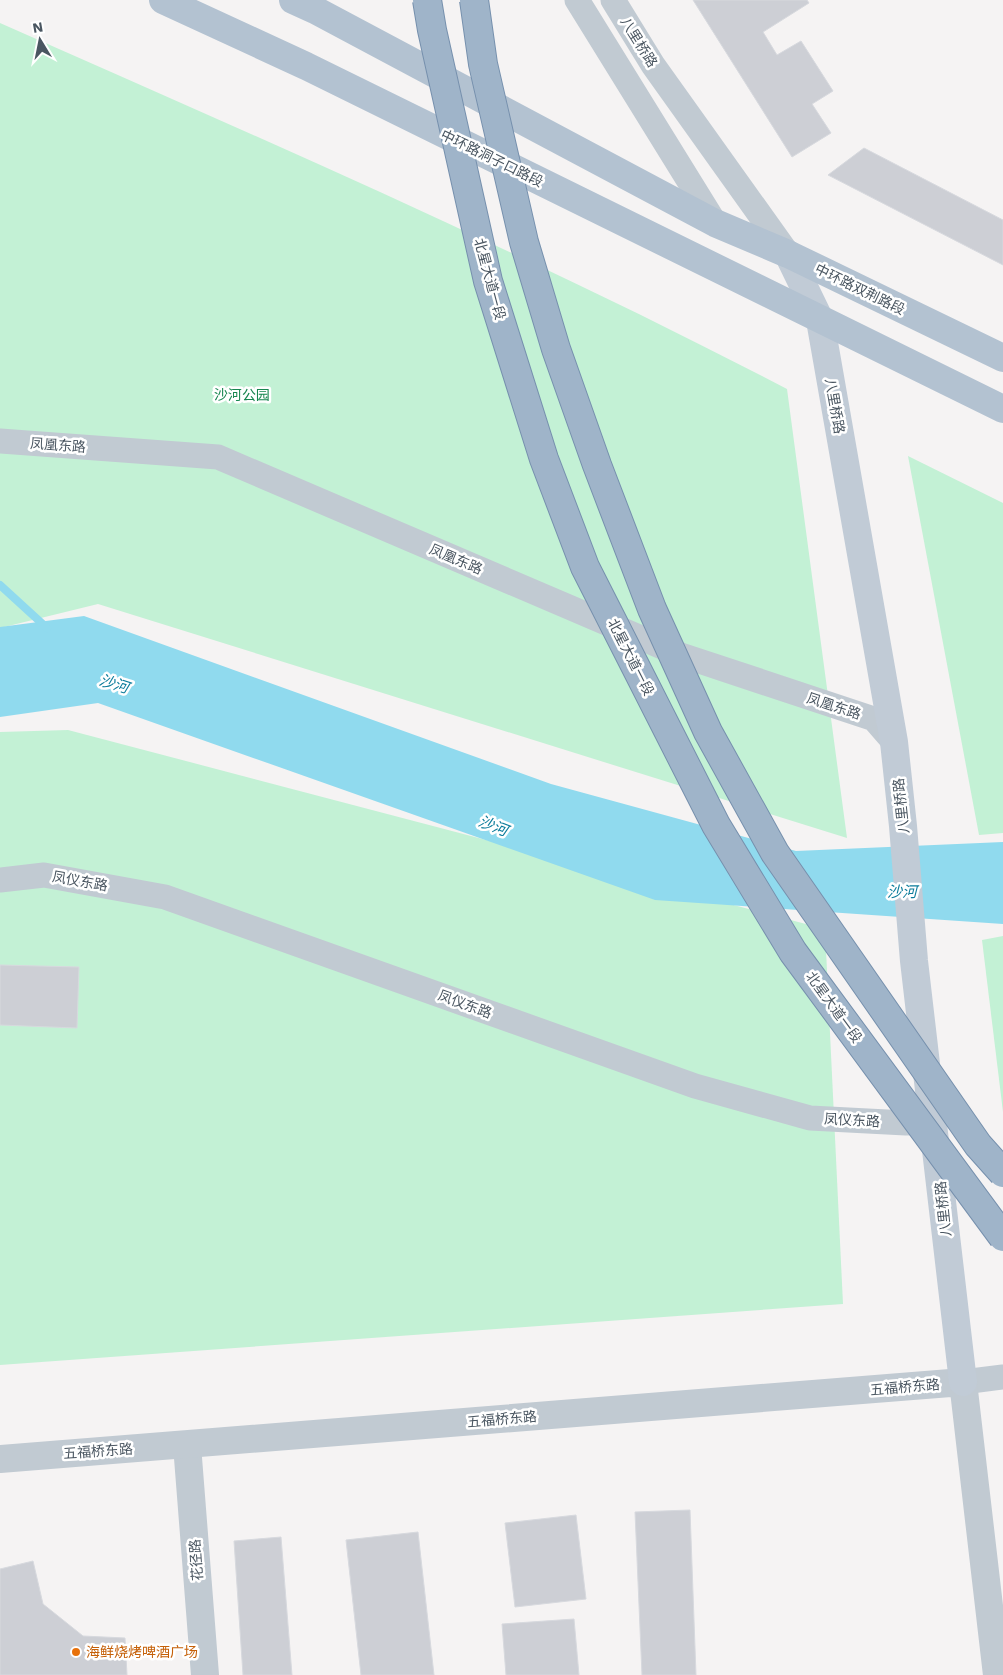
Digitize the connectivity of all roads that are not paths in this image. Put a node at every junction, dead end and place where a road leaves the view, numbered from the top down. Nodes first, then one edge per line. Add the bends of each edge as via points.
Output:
1 (162, 0) edge
2 (293, 0) edge
3 (427, 0) edge
4 (474, 0) edge
5 (578, 0) edge
6 (614, 0) edge
7 (715, 223) junction
8 (788, 254) junction
9 (820, 320) junction
10 (1003, 358) edge
11 (1003, 409) edge
12 (0, 441) edge
13 (894, 742) junction
14 (0, 880) edge
15 (933, 1122) junction
16 (1003, 1173) edge
17 (1003, 1237) edge
18 (1003, 1377) edge
19 (962, 1382) junction
20 (187, 1445) junction
21 (0, 1459) edge
22 (205, 1675) edge
23 (997, 1675) edge

1 - 9 main road, 中环路洞子口路段 via 306,66
2 - 7 main road
3 - 17 highway, 北星大道一段, bridge via 488,281 544,459 585,567 716,825 793,952
4 - 16 highway, bridge via 483,64 527,251 556,349 652,609 708,732 775,852 978,1145
5 - 7 street
6 - 8 street, 八里桥路 via 653,65
7 - 8 main road, 中环路双荆路段
8 - 9 main road, 八里桥路
8 - 10 main road, 中环路双荆路段
9 - 11 main road
9 - 13 main road, 八里桥路
12 - 13 street, 凤凰东路 via 218,457 681,655 874,719
13 - 15 main road, 八里桥路
14 - 15 street, 凤仪东路 via 44,875 165,897 695,1086 810,1118
15 - 19 main road, 八里桥路
18 - 19 street, 五福桥东路
19 - 20 street, 五福桥东路
19 - 23 street, 八里桥路
20 - 21 street, 五福桥东路
20 - 22 street, 花径路

